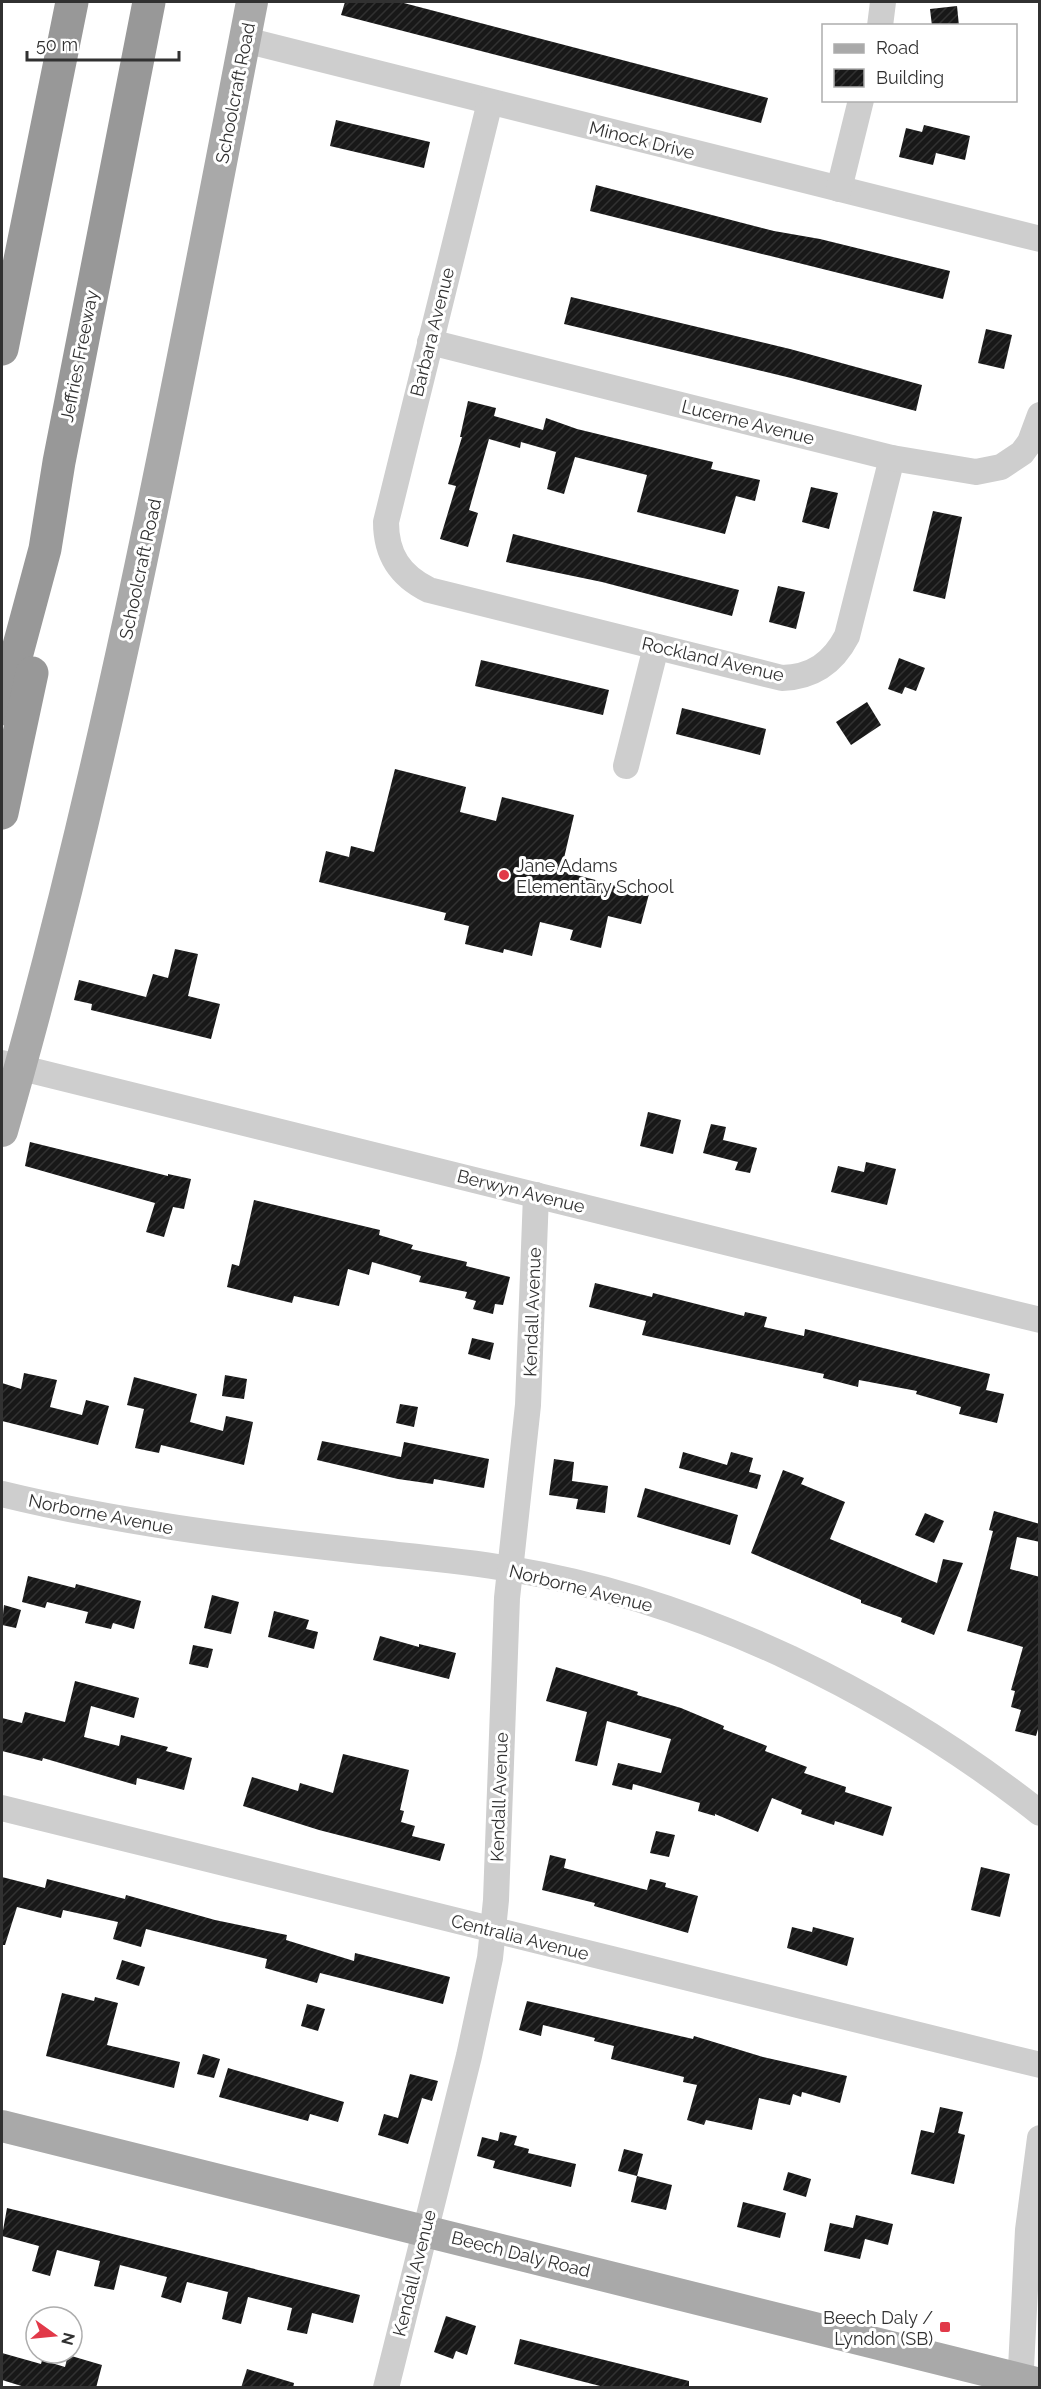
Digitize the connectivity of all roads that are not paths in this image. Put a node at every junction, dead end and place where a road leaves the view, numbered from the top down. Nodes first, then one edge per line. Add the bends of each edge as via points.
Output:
1 (72, 2) edge
2 (149, 2) edge
3 (252, 2) edge
4 (883, 2) edge
5 (880, 24) edge
6 (244, 40) junction
7 (490, 102) junction
8 (861, 102) edge
9 (839, 189) junction
10 (34, 191) junction
11 (1040, 239) edge
12 (2, 280) edge
13 (430, 342) junction
14 (2, 349) edge
15 (1040, 415) edge
16 (892, 458) junction
17 (45, 549) junction
18 (395, 562) joint
19 (656, 647) junction
20 (2, 709) edge
21 (626, 766) dead end
22 (2, 813) edge
23 (11, 1065) edge
24 (2, 1131) edge
25 (536, 1195) junction
26 (1040, 1320) edge
27 (2, 1494) edge
28 (511, 1569) junction
29 (2, 1808) edge
30 (1040, 1813) edge
31 (493, 1931) junction
32 (1040, 2065) edge
33 (2, 2126) edge
34 (1040, 2138) edge
35 (425, 2230) junction
36 (1026, 2383) edge
37 (387, 2388) edge

1 - 10 highway
2 - 17 highway, Jeffries Freeway
3 - 6 main road, Schoolcraft Road
4 - 5 street
6 - 7 street, Minock Drive
6 - 23 main road, Schoolcraft Road via 115,690 74,861
7 - 9 street, Minock Drive
7 - 13 street, Barbara Avenue
8 - 9 street
9 - 11 street, Minock Drive
10 - 12 highway
10 - 14 highway
13 - 16 street, Lucerne Avenue
13 - 18 street, Barbara Avenue via 386,522 386,537
15 - 16 street, Lucerne Avenue via 1022,453 989,471 963,471
16 - 19 street, Rockland Avenue via 847,636 827,664 808,675 782,678
17 - 20 highway, Jeffries Freeway
17 - 22 highway via 31,678
18 - 19 street, Rockland Avenue via 414,582 429,590
19 - 21 street
23 - 24 main road, Schoolcraft Road
23 - 25 street, Berwyn Avenue
25 - 26 street, Berwyn Avenue
25 - 28 street, Kendall Avenue via 528,1406
27 - 28 street, Norborne Avenue via 152,1525
28 - 30 street, Norborne Avenue via 577,1583 669,1610 814,1670 960,1754
28 - 31 street, Kendall Avenue
29 - 31 street, Centralia Avenue
31 - 32 street, Centralia Avenue
31 - 35 street, Kendall Avenue via 469,2056
33 - 35 main road, Beech Daly Road
34 - 36 street via 1028,2230
35 - 36 main road, Beech Daly Road
35 - 37 street, Kendall Avenue

